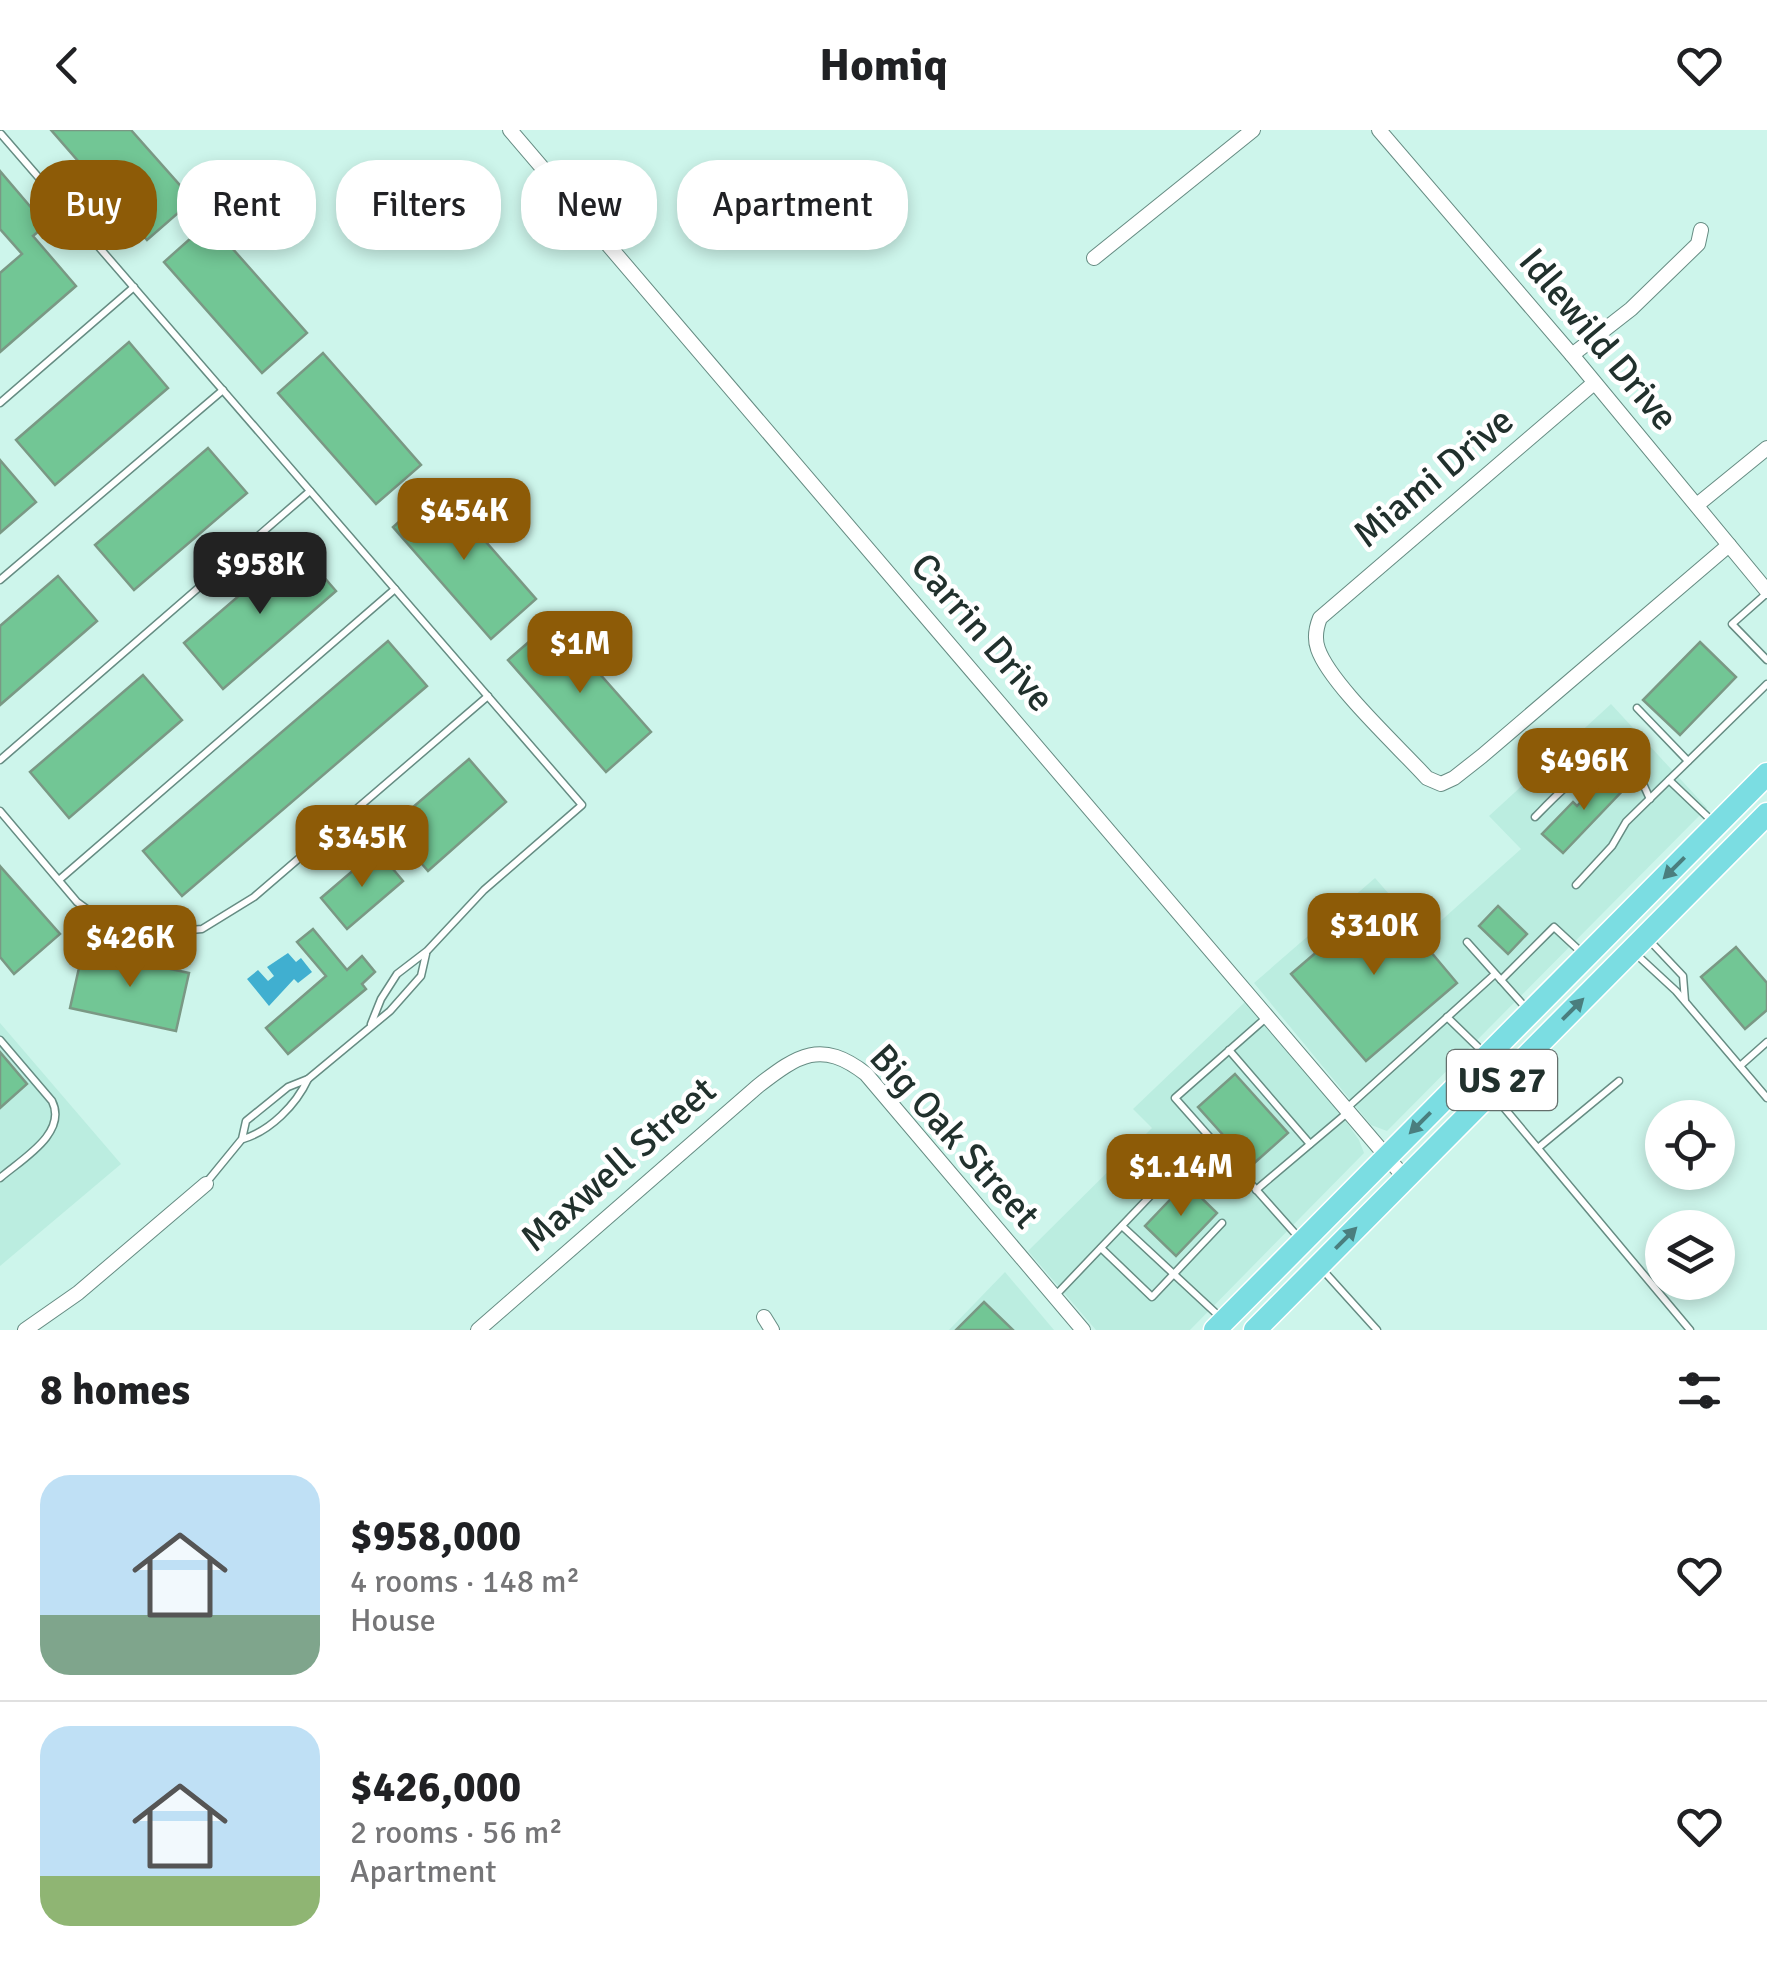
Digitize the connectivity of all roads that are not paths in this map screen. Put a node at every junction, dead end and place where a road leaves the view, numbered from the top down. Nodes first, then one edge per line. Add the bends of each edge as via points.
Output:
1 (510, 130) edge
2 (1254, 130) edge
3 (1380, 130) edge
4 (1, 134) edge
5 (1701, 230) dead end
6 (1094, 258) dead end
7 (134, 287) junction
8 (1572, 355) junction
9 (1594, 383) junction
10 (222, 390) junction
11 (0, 403) edge
12 (1767, 448) edge
13 (310, 491) junction
14 (1697, 505) junction
15 (1729, 545) junction
16 (0, 580) edge
17 (395, 588) junction
18 (1766, 590) edge
19 (1767, 660) edge
20 (1767, 684) edge
21 (488, 696) junction
22 (1637, 708) dead end
23 (0, 760) edge
24 (1688, 761) junction
25 (1767, 774) edge
26 (1669, 780) junction
27 (1650, 799) junction
28 (0, 811) edge
29 (1767, 814) edge
30 (1535, 817) dead end
31 (1716, 826) junction
32 (59, 880) junction
33 (1576, 885) dead end
34 (1466, 942) dead end
35 (1639, 943) junction
36 (427, 952) junction
37 (1586, 956) junction
38 (1498, 977) junction
39 (1686, 1002) junction
40 (1530, 1012) junction
41 (1268, 1016) junction
42 (1447, 1017) junction
43 (371, 1024) junction
44 (0, 1040) edge
45 (1767, 1042) edge
46 (1229, 1050) junction
47 (806, 1054) joint
48 (1487, 1055) junction
49 (1740, 1066) junction
50 (308, 1080) junction
51 (1619, 1080) dead end
52 (1491, 1092) junction
53 (1767, 1098) edge
54 (1348, 1109) junction
55 (242, 1139) junction
56 (1310, 1144) junction
57 (1538, 1148) junction
58 (1387, 1155) junction
59 (1174, 1171) dead end
60 (0, 1178) edge
61 (1405, 1178) junction
62 (206, 1184) joint
63 (1256, 1190) junction
64 (1222, 1223) dead end
65 (1122, 1226) junction
66 (1302, 1242) junction
67 (1100, 1248) junction
68 (1318, 1266) junction
69 (1173, 1274) junction
70 (1054, 1297) junction
71 (1219, 1326) edge
72 (24, 1330) edge
73 (478, 1330) edge
74 (1083, 1330) edge
75 (1254, 1330) edge
76 (1376, 1330) edge
77 (1690, 1330) edge

1 - 41 street, Carrin Drive
2 - 6 street
3 - 8 street, Idlewild Drive
4 - 7 lane
5 - 8 street via 1698,244 1631,309
7 - 10 lane
7 - 11 lane
8 - 9 street, Idlewild Drive
9 - 14 street, Idlewild Drive
9 - 15 street, Miami Drive via 1317,624 1317,647 1340,682 1427,778 1441,784
10 - 13 lane
10 - 16 lane
12 - 14 street
13 - 17 lane
13 - 23 lane
14 - 15 street, Idlewild Drive
15 - 18 street, Idlewild Drive
17 - 21 lane
17 - 32 lane
18 - 19 lane via 1732,624
20 - 24 lane
21 - 32 lane via 254,897 202,929 155,933 99,918
21 - 36 lane via 582,804 484,890
22 - 24 lane
24 - 26 lane
25 - 31 main road, US 27
26 - 27 lane
26 - 31 lane
27 - 30 lane via 1633,767 1613,759 1577,778
27 - 33 lane
28 - 32 lane
29 - 35 main road, US 27
31 -> 37 main road, US 27
34 - 38 lane
35 - 39 lane
35 - 39 lane via 1683,976
52 -> 35 main road, US 27
36 - 43 lane via 397,974
36 - 43 lane via 422,976
37 - 38 lane via 1554,927
37 - 40 main road, US 27
38 - 40 lane
38 - 42 lane
39 - 49 lane
40 - 48 main road, US 27
41 - 46 lane
41 - 54 street, Carrin Drive
42 - 48 lane
42 - 54 lane
43 - 50 lane
44 - 60 lane via 58,1112 47,1136
45 - 49 lane
46 - 56 lane
46 - 63 lane via 1174,1098
47 - 70 street, Big Oak Street via 844,1058 866,1074
47 - 73 street, Maxwell Street via 758,1086
48 -> 58 main road, US 27
49 - 53 lane
50 - 55 lane via 300,1098
50 - 55 lane via 288,1087 246,1121
51 - 57 lane
52 - 57 lane
52 - 61 main road, US 27
54 - 56 lane
54 - 58 street, Carrin Drive
55 - 62 lane
56 - 63 lane
57 - 77 lane
58 - 61 street, Carrin Drive
58 - 66 main road, US 27
59 - 65 lane
68 -> 61 main road, US 27
62 - 72 street
63 - 66 lane
64 - 69 lane
65 - 67 lane
65 - 69 lane
66 - 71 main road, US 27
67 - 69 lane via 1152,1297
67 - 70 lane
68 - 75 main road, US 27
68 - 76 lane
69 - 71 lane
70 - 74 street, Big Oak Street

